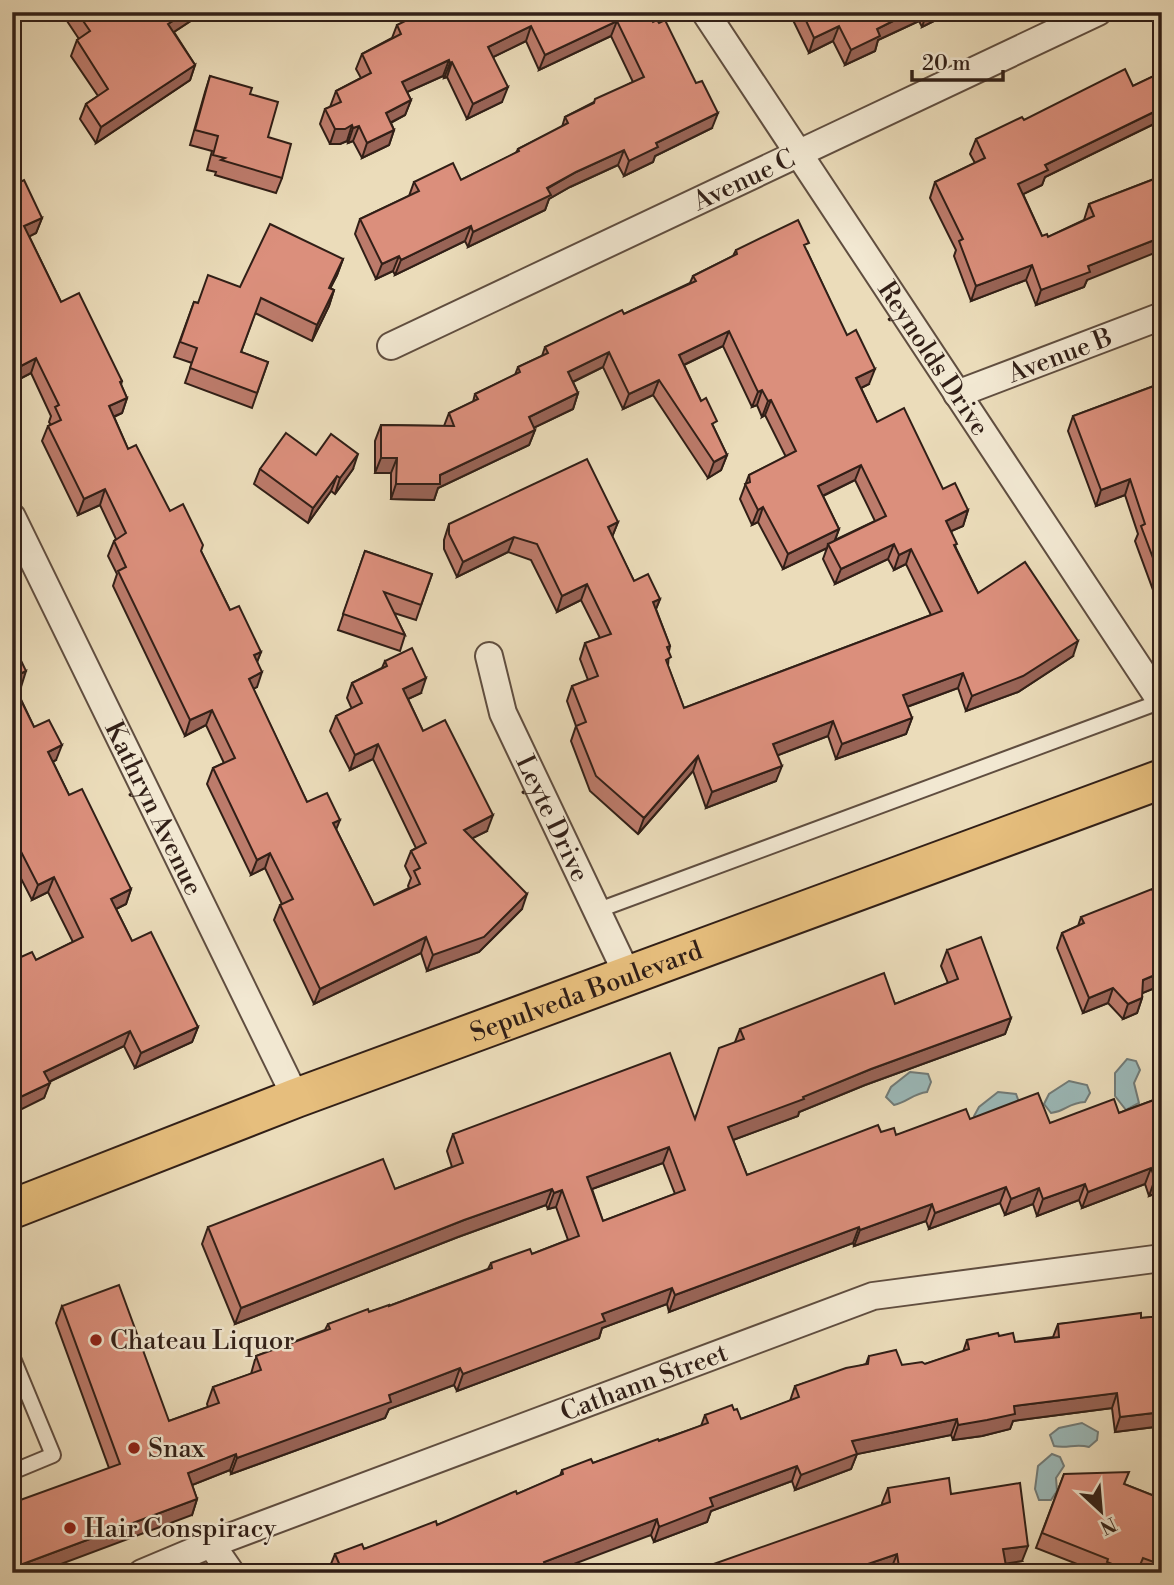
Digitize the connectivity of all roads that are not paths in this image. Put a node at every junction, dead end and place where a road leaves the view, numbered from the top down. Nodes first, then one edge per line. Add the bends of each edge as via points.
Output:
1 (705, 12) edge
2 (1098, 12) edge
3 (798, 153) junction
4 (1162, 316) edge
5 (391, 346) dead end
6 (957, 394) junction
7 (12, 517) edge
8 (489, 656) dead end
9 (1162, 702) edge
10 (1162, 779) edge
11 (597, 911) junction
12 (627, 974) junction
13 (296, 1098) junction
14 (12, 1209) edge
15 (1162, 1258) edge
16 (12, 1356) edge
17 (12, 1472) edge
18 (211, 1544) junction
19 (142, 1573) edge
20 (231, 1573) edge

1 - 3 street, Reynolds Drive
2 - 3 street, Avenue C
3 - 5 street, Avenue C
3 - 6 street, Reynolds Drive
4 - 6 street, Avenue B
6 - 9 street, Reynolds Drive
7 - 13 street, Kathryn Avenue
8 - 11 street, Leyte Drive via 503,713
9 - 11 lane
10 - 12 main road, Sepulveda Boulevard
11 - 12 street, Leyte Drive
12 - 13 main road, Sepulveda Boulevard
13 - 14 main road, Sepulveda Boulevard
15 - 18 street, Cathann Street via 873,1296
16 - 17 lane via 53,1455
18 - 19 street, Cathann Street
18 - 20 street

